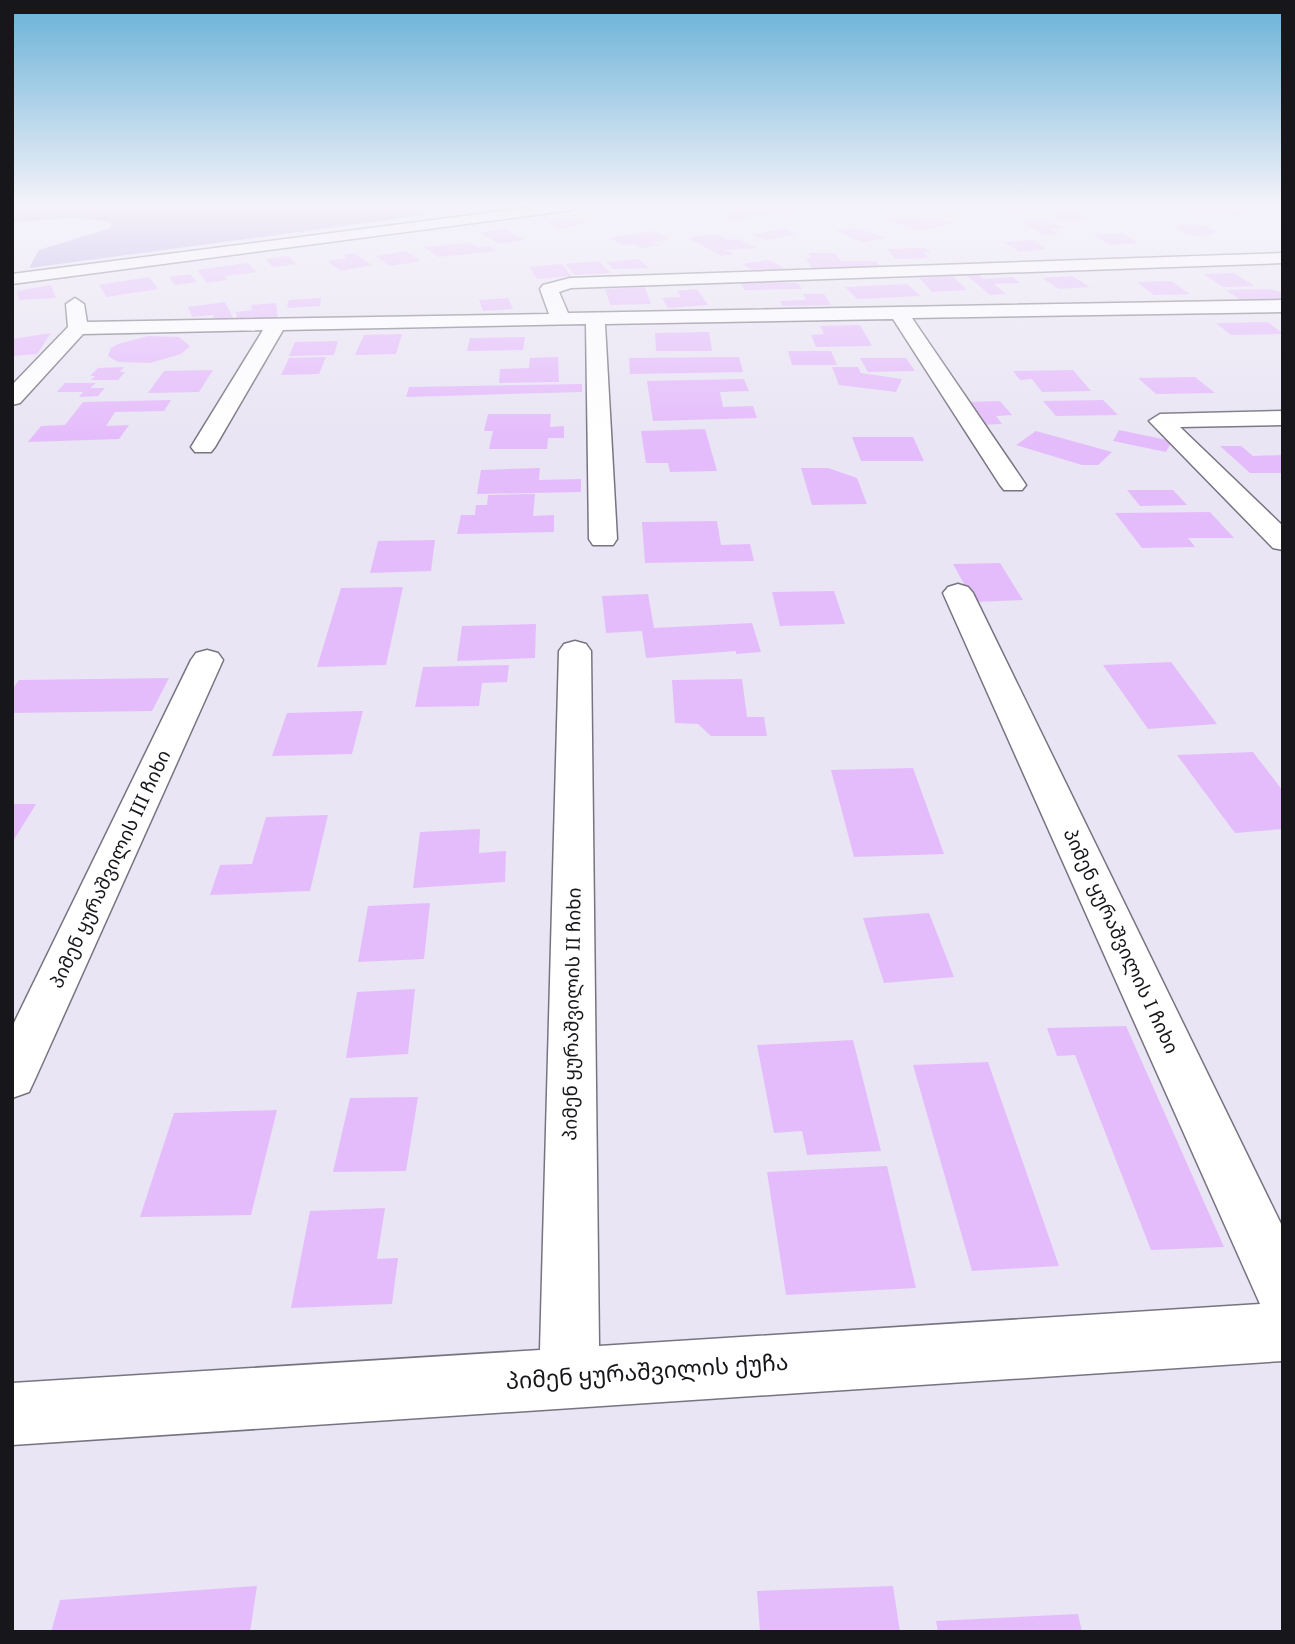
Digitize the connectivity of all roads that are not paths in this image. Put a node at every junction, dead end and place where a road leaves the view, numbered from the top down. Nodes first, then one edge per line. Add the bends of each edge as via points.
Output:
1 (72, 283) edge
2 (578, 283) edge
3 (1283, 306) edge
4 (898, 312) junction
5 (593, 317) junction
6 (560, 318) junction
7 (277, 324) junction
8 (78, 328) junction
9 (12, 398) edge
10 (1283, 418) edge
11 (204, 447) dead end
12 (1013, 485) dead end
13 (603, 539) dead end
14 (1283, 542) edge
15 (958, 593) dead end
16 (575, 650) dead end
17 (207, 660) dead end
18 (12, 1077) edge
19 (1283, 1290) edge
20 (1283, 1332) edge
21 (569, 1377) junction
22 (12, 1414) edge

1 - 8 street
2 - 6 street via 549,289
3 - 4 street
4 - 5 street
4 - 12 street
5 - 6 street
5 - 13 street via 598,332
6 - 7 street
7 - 8 street
7 - 11 street
8 - 9 street
10 - 14 street via 1160,421
15 - 19 street, პიმენ ყურაშვილის I ჩიხი
16 - 21 street, პიმენ ყურაშვილის II ჩიხი
17 - 18 street, პიმენ ყურაშვილის III ჩიხი
20 - 21 street, პიმენ ყურაშვილის ქუჩა
21 - 22 street, პიმენ ყურაშვილის ქუჩა

